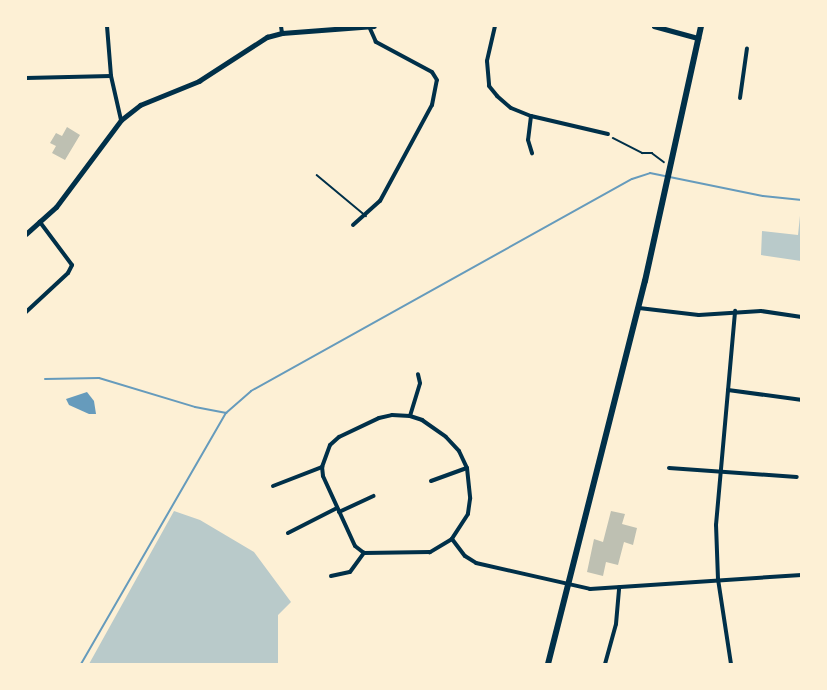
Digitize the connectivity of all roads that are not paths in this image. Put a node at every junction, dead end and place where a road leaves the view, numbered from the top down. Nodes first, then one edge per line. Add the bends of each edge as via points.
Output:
1 (107, 26) edge
2 (281, 26) edge
3 (369, 26) edge
4 (374, 26) edge
5 (495, 26) edge
6 (654, 26) edge
7 (701, 26) edge
8 (282, 33) junction
9 (699, 38) junction
10 (747, 48) dead end
11 (111, 76) junction
12 (26, 78) edge
13 (740, 98) dead end
14 (531, 116) junction
15 (121, 120) junction
16 (608, 135) road end
17 (532, 153) dead end
18 (317, 175) dead end
19 (366, 216) junction
20 (39, 222) junction
21 (353, 225) dead end
22 (26, 234) edge
23 (638, 308) junction
24 (735, 311) junction
25 (26, 312) edge
26 (801, 317) edge
27 (418, 374) dead end
28 (728, 390) junction
29 (801, 400) edge
30 (410, 416) junction
31 (322, 467) junction
32 (466, 468) junction
33 (669, 468) dead end
34 (719, 472) junction
35 (797, 477) dead end
36 (431, 481) dead end
37 (273, 486) dead end
38 (373, 496) dead end
39 (338, 510) junction
40 (288, 533) dead end
41 (452, 539) junction
42 (364, 553) junction
43 (801, 575) edge
44 (331, 576) dead end
45 (718, 579) junction
46 (568, 585) junction
47 (620, 587) junction
48 (548, 664) edge
49 (605, 664) edge
50 (731, 664) edge

1 - 11 street
2 - 8 street
3 - 4 street
3 - 8 street
3 - 19 street via 376,42 432,72 437,80 432,105 380,201
5 - 14 street via 487,61 489,86 511,108
6 - 9 street
7 - 9 main road
8 - 15 street via 260,41 199,81 146,101
9 - 23 main road
10 - 13 street
11 - 12 street
11 - 15 street
14 - 16 street
14 - 17 street via 528,141
15 - 20 street via 56,207
18 - 19 lane
19 - 21 street
20 - 22 street
20 - 25 street via 72,265
23 - 24 street via 699,315
23 - 46 main road
24 - 26 street
24 - 28 street
27 - 30 street via 420,383
28 - 29 street
28 - 34 street
30 - 31 street via 379,418 339,436 330,445
30 - 32 street via 446,437 459,451
31 - 37 street
31 - 39 street
32 - 36 street
32 - 41 street via 468,514
33 - 34 street
34 - 35 street
34 - 45 street
38 - 39 street
39 - 40 street
39 - 42 street via 355,546
41 - 42 street via 430,552
41 - 46 street via 476,563
42 - 44 street via 350,572
43 - 45 street
45 - 47 street
45 - 50 street
46 - 47 street via 590,589
46 - 48 main road
47 - 49 street via 616,624

